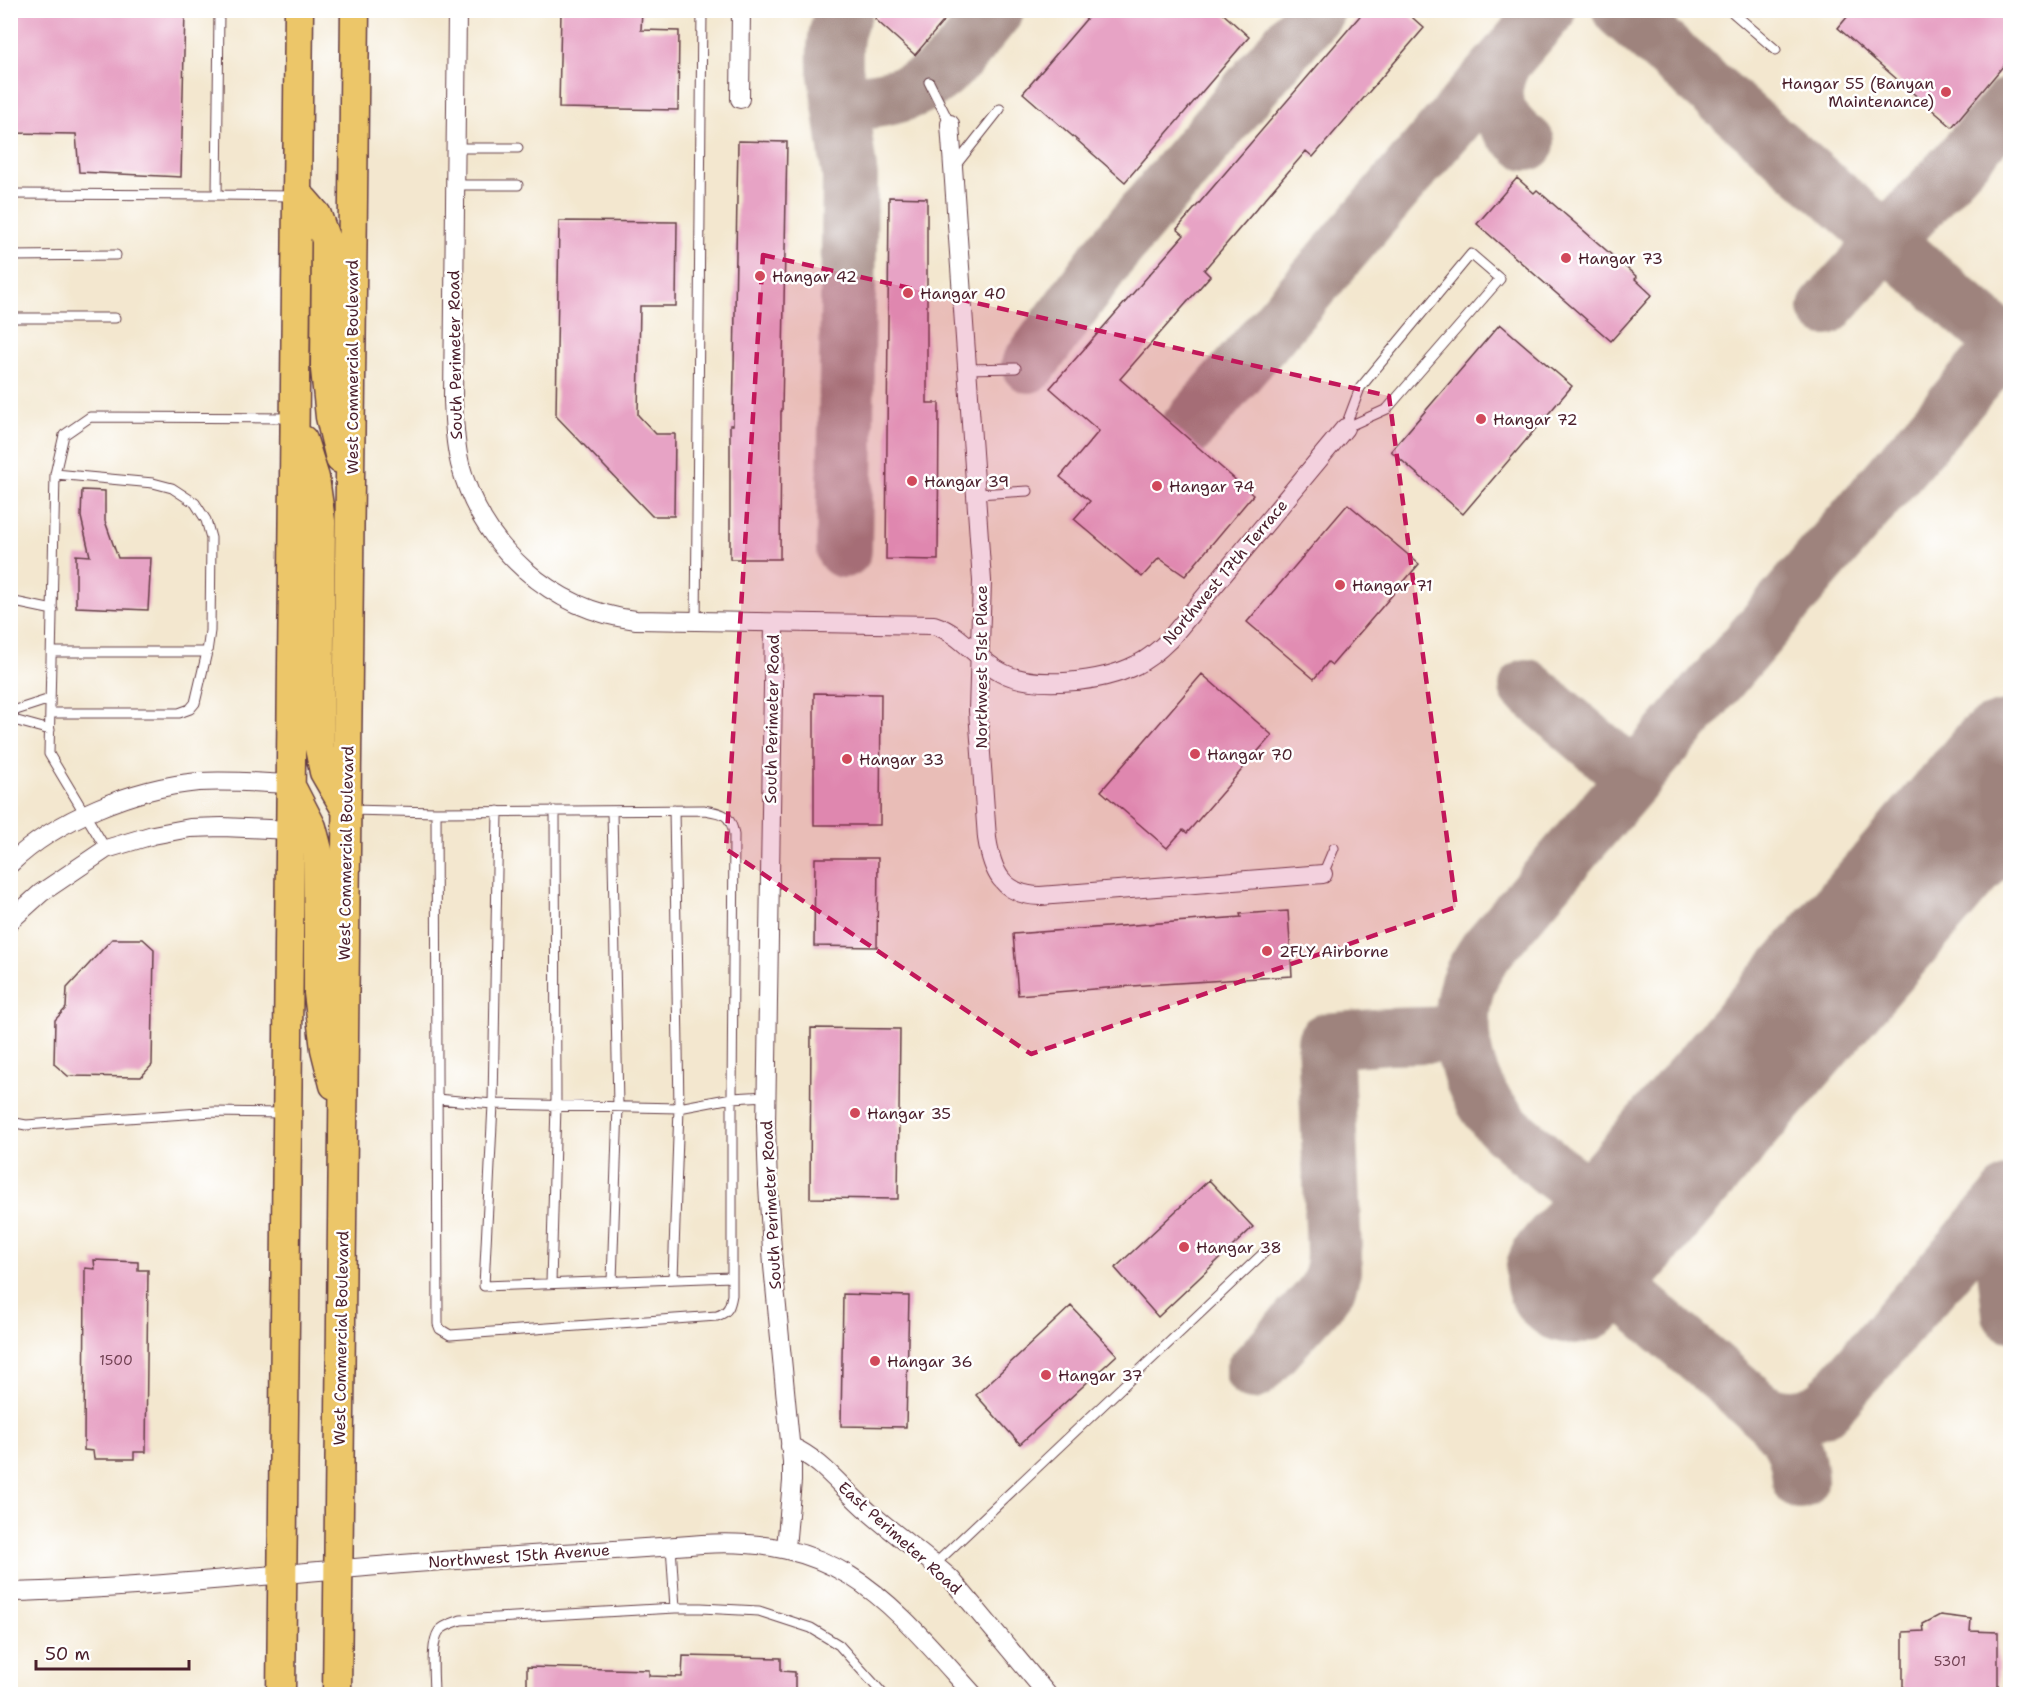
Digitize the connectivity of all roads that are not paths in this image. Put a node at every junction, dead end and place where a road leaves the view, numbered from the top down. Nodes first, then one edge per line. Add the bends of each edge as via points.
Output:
1 (219, 10) edge
2 (299, 10) edge
3 (355, 10) edge
4 (458, 10) edge
5 (702, 10) edge
6 (741, 10) edge
7 (1730, 10) edge
8 (1776, 50) dead end
9 (929, 82) dead end
10 (740, 99) dead end
11 (1000, 109) dead end
12 (950, 124) joint
13 (456, 148) junction
14 (518, 148) dead end
15 (953, 168) junction
16 (455, 185) junction
17 (518, 185) dead end
18 (10, 194) edge
19 (218, 195) junction
20 (297, 196) junction
21 (116, 255) dead end
22 (10, 256) edge
23 (10, 318) edge
24 (115, 318) dead end
25 (1016, 368) dead end
26 (967, 369) junction
27 (295, 418) junction
28 (1345, 428) junction
29 (55, 474) junction
30 (1028, 491) dead end
31 (976, 494) junction
32 (351, 505) junction
33 (10, 601) edge
34 (52, 610) junction
35 (696, 622) junction
36 (774, 622) junction
37 (51, 652) junction
38 (207, 652) junction
39 (980, 657) junction
40 (50, 699) junction
41 (10, 712) edge
42 (50, 713) junction
43 (10, 719) edge
44 (50, 730) junction
45 (291, 784) junction
46 (346, 810) junction
47 (674, 810) junction
48 (555, 811) junction
49 (612, 811) junction
50 (436, 812) junction
51 (498, 812) junction
52 (85, 814) junction
53 (290, 830) junction
54 (1334, 848) dead end
55 (106, 849) junction
56 (10, 864) edge
57 (1323, 873) joint
58 (10, 921) edge
59 (766, 1096) junction
60 (437, 1098) junction
61 (732, 1098) junction
62 (493, 1104) junction
63 (556, 1105) junction
64 (618, 1106) junction
65 (679, 1108) junction
66 (288, 1113) junction
67 (344, 1121) junction
68 (10, 1122) edge
69 (1271, 1246) dead end
70 (732, 1276) junction
71 (673, 1279) junction
72 (612, 1281) junction
73 (551, 1283) junction
74 (790, 1446) junction
75 (671, 1546) junction
76 (786, 1548) junction
77 (935, 1564) junction
78 (339, 1569) junction
79 (283, 1574) junction
80 (10, 1592) edge
81 (675, 1608) junction
82 (281, 1695) edge
83 (337, 1695) edge
84 (434, 1695) edge
85 (883, 1695) edge
86 (974, 1695) edge
87 (1047, 1695) edge

1 - 19 lane
2 - 20 highway
3 - 32 highway, West Commercial Boulevard
4 - 13 street, South Perimeter Road
5 - 35 lane
6 - 10 street
7 - 8 lane
9 - 12 lane
11 - 15 lane
12 - 15 street, Northwest 51st Place
13 - 14 lane
13 - 16 street, South Perimeter Road
15 - 26 street, Northwest 51st Place
16 - 17 lane
16 - 35 street, South Perimeter Road via 453,417 460,463 477,510 506,553 559,594 623,619
18 - 19 lane
19 - 20 lane
20 - 27 highway
20 - 32 highway via 316,215 326,240 325,369 330,417
21 - 22 lane
23 - 24 lane
25 - 26 lane
26 - 31 street, Northwest 51st Place
27 - 29 lane via 90,417 64,435
27 - 45 highway
27 - 46 highway via 315,478 321,521 319,748 324,772
28 - 28 lane via 1387,409 1500,279 1471,254 1360,388
28 - 39 street, Northwest 17th Terrace via 1179,629 1147,659 1111,674 1050,683 1013,677
29 - 34 lane
29 - 38 lane via 153,483 172,488 195,503 211,538
30 - 31 lane
31 - 39 street, Northwest 51st Place via 982,581
32 - 46 highway, West Commercial Boulevard
33 - 34 lane
34 - 37 lane
35 - 36 street, South Perimeter Road
36 - 39 street, Northwest 17th Terrace via 934,625 960,638
36 - 59 street, South Perimeter Road
37 - 38 lane
37 - 40 lane
38 - 42 lane via 195,703 190,709 179,713
39 - 57 street, Northwest 51st Place via 978,711 988,845 997,874 1010,889 1040,896
40 - 41 lane
40 - 42 lane
42 - 44 lane
43 - 44 lane
44 - 52 lane via 49,754
45 - 52 street via 185,784 135,795
45 - 53 highway
45 - 67 highway via 312,827 318,850 319,1006 325,1049
46 - 50 lane
46 - 67 highway, West Commercial Boulevard
47 - 49 lane
47 - 61 lane via 717,812 727,816 732,824
47 - 65 lane
48 - 49 lane
48 - 51 lane
48 - 63 lane
49 - 64 lane
50 - 51 lane
50 - 60 lane
51 - 62 lane
52 - 55 lane
52 - 56 street
53 - 55 street via 190,828
53 - 66 highway
54 - 57 lane
55 - 58 street via 41,893
59 - 61 lane
59 - 74 street, South Perimeter Road via 769,1206
60 - 62 lane
60 - 70 lane via 438,1324 444,1332 450,1335 717,1316 726,1313 730,1306
61 - 65 lane
61 - 70 lane
62 - 63 lane
62 - 73 lane via 484,1286
63 - 64 lane
63 - 73 lane
64 - 65 lane
64 - 72 lane
65 - 71 lane
66 - 68 lane via 214,1112 26,1125
66 - 79 highway
67 - 78 highway, West Commercial Boulevard
69 - 77 lane
70 - 71 lane
71 - 72 lane
72 - 73 lane
74 - 76 street, South Perimeter Road via 792,1481
74 - 77 street, East Perimeter Road via 815,1460 868,1511
75 - 76 street, Northwest 15th Avenue via 744,1543
75 - 78 street, Northwest 15th Avenue
75 - 81 lane
76 - 86 street, Northwest 15th Avenue via 825,1562 879,1596
77 - 87 street, East Perimeter Road
78 - 79 street, Northwest 15th Avenue
78 - 83 highway, West Commercial Boulevard
79 - 80 street, Northwest 15th Avenue
79 - 82 highway
81 - 84 lane via 461,1620 447,1624 434,1641
81 - 85 lane via 759,1611 811,1628 839,1645

